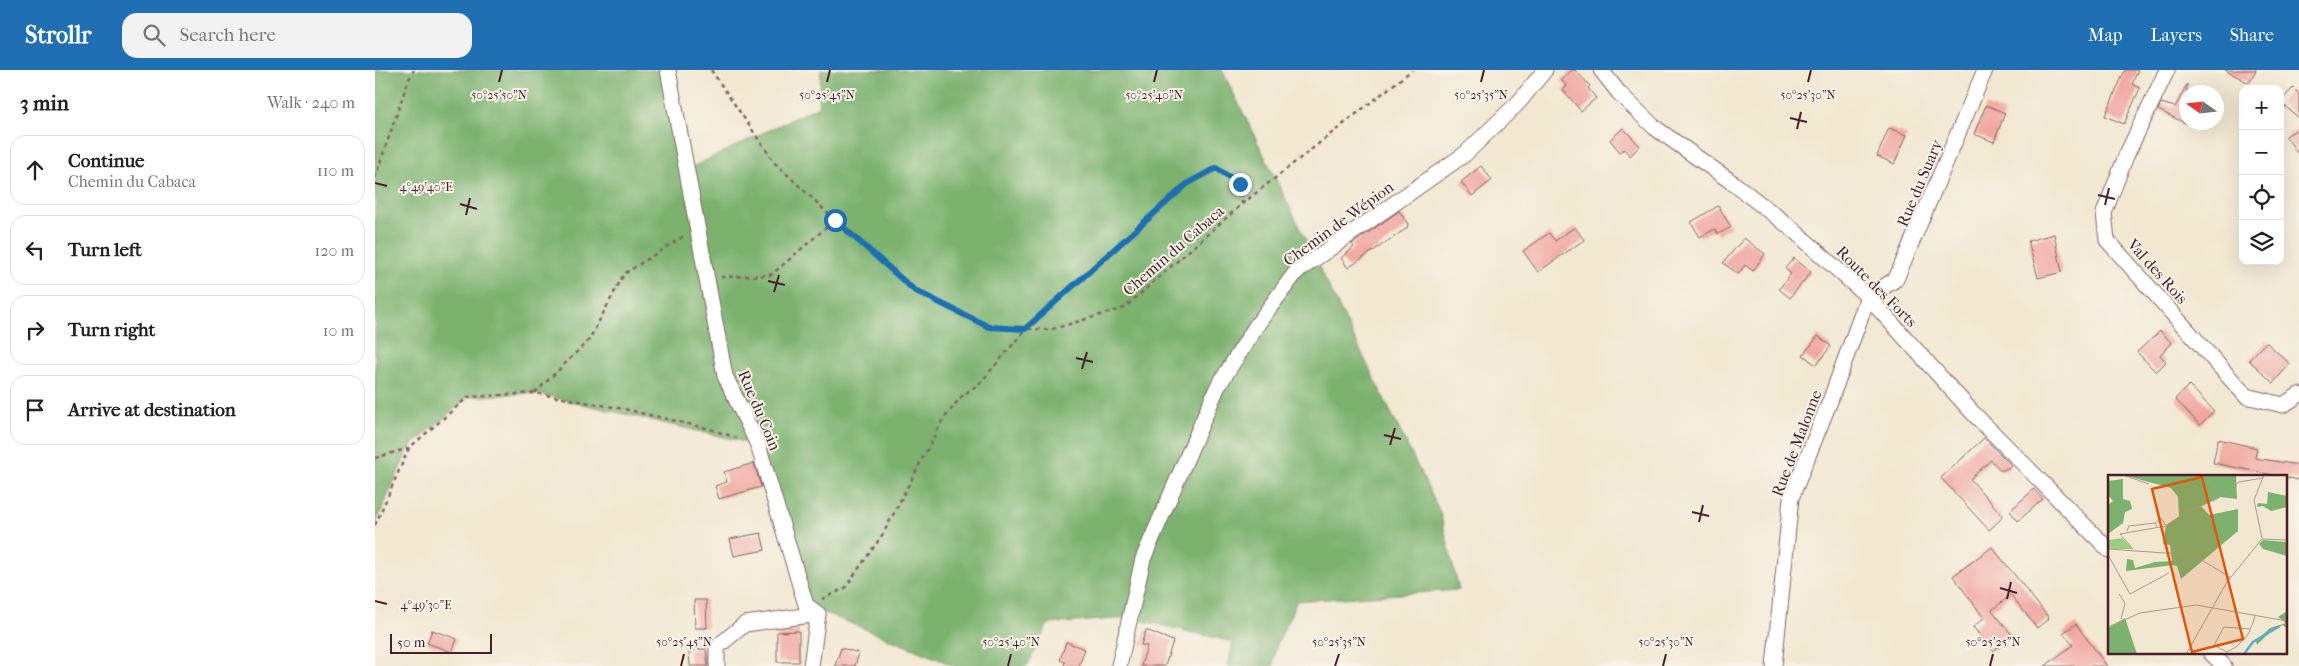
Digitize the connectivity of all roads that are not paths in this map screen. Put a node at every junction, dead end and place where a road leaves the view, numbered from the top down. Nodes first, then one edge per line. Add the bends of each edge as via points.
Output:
1 (668, 70) edge
2 (1545, 70) edge
3 (1601, 70) edge
4 (1985, 70) edge
5 (2167, 70) edge
6 (1868, 297) junction
7 (2299, 394) edge
8 (2108, 549) edge
9 (812, 610) junction
10 (2213, 654) edge
11 (717, 666) edge
12 (811, 666) edge
13 (1119, 666) edge
14 (1774, 666) edge
15 (2224, 666) edge

1 - 9 street, Rue du Coin via 725,376 757,444
2 - 13 street, Chemin de Wépion via 1519,102 1465,154 1296,272 1256,326 1217,388 1143,559
3 - 6 street, Route des Forts via 1654,127 1790,227
4 - 6 street, Rue du Suary via 1896,279
5 - 7 street, Val des Rois via 2104,213 2107,240 2246,396 2283,405
6 - 8 street, Route des Forts via 1973,413
6 - 14 street, Rue de Malonne via 1791,498
9 - 11 street via 745,624 717,647
9 - 12 street, Rue du Coin
10 - 15 street

